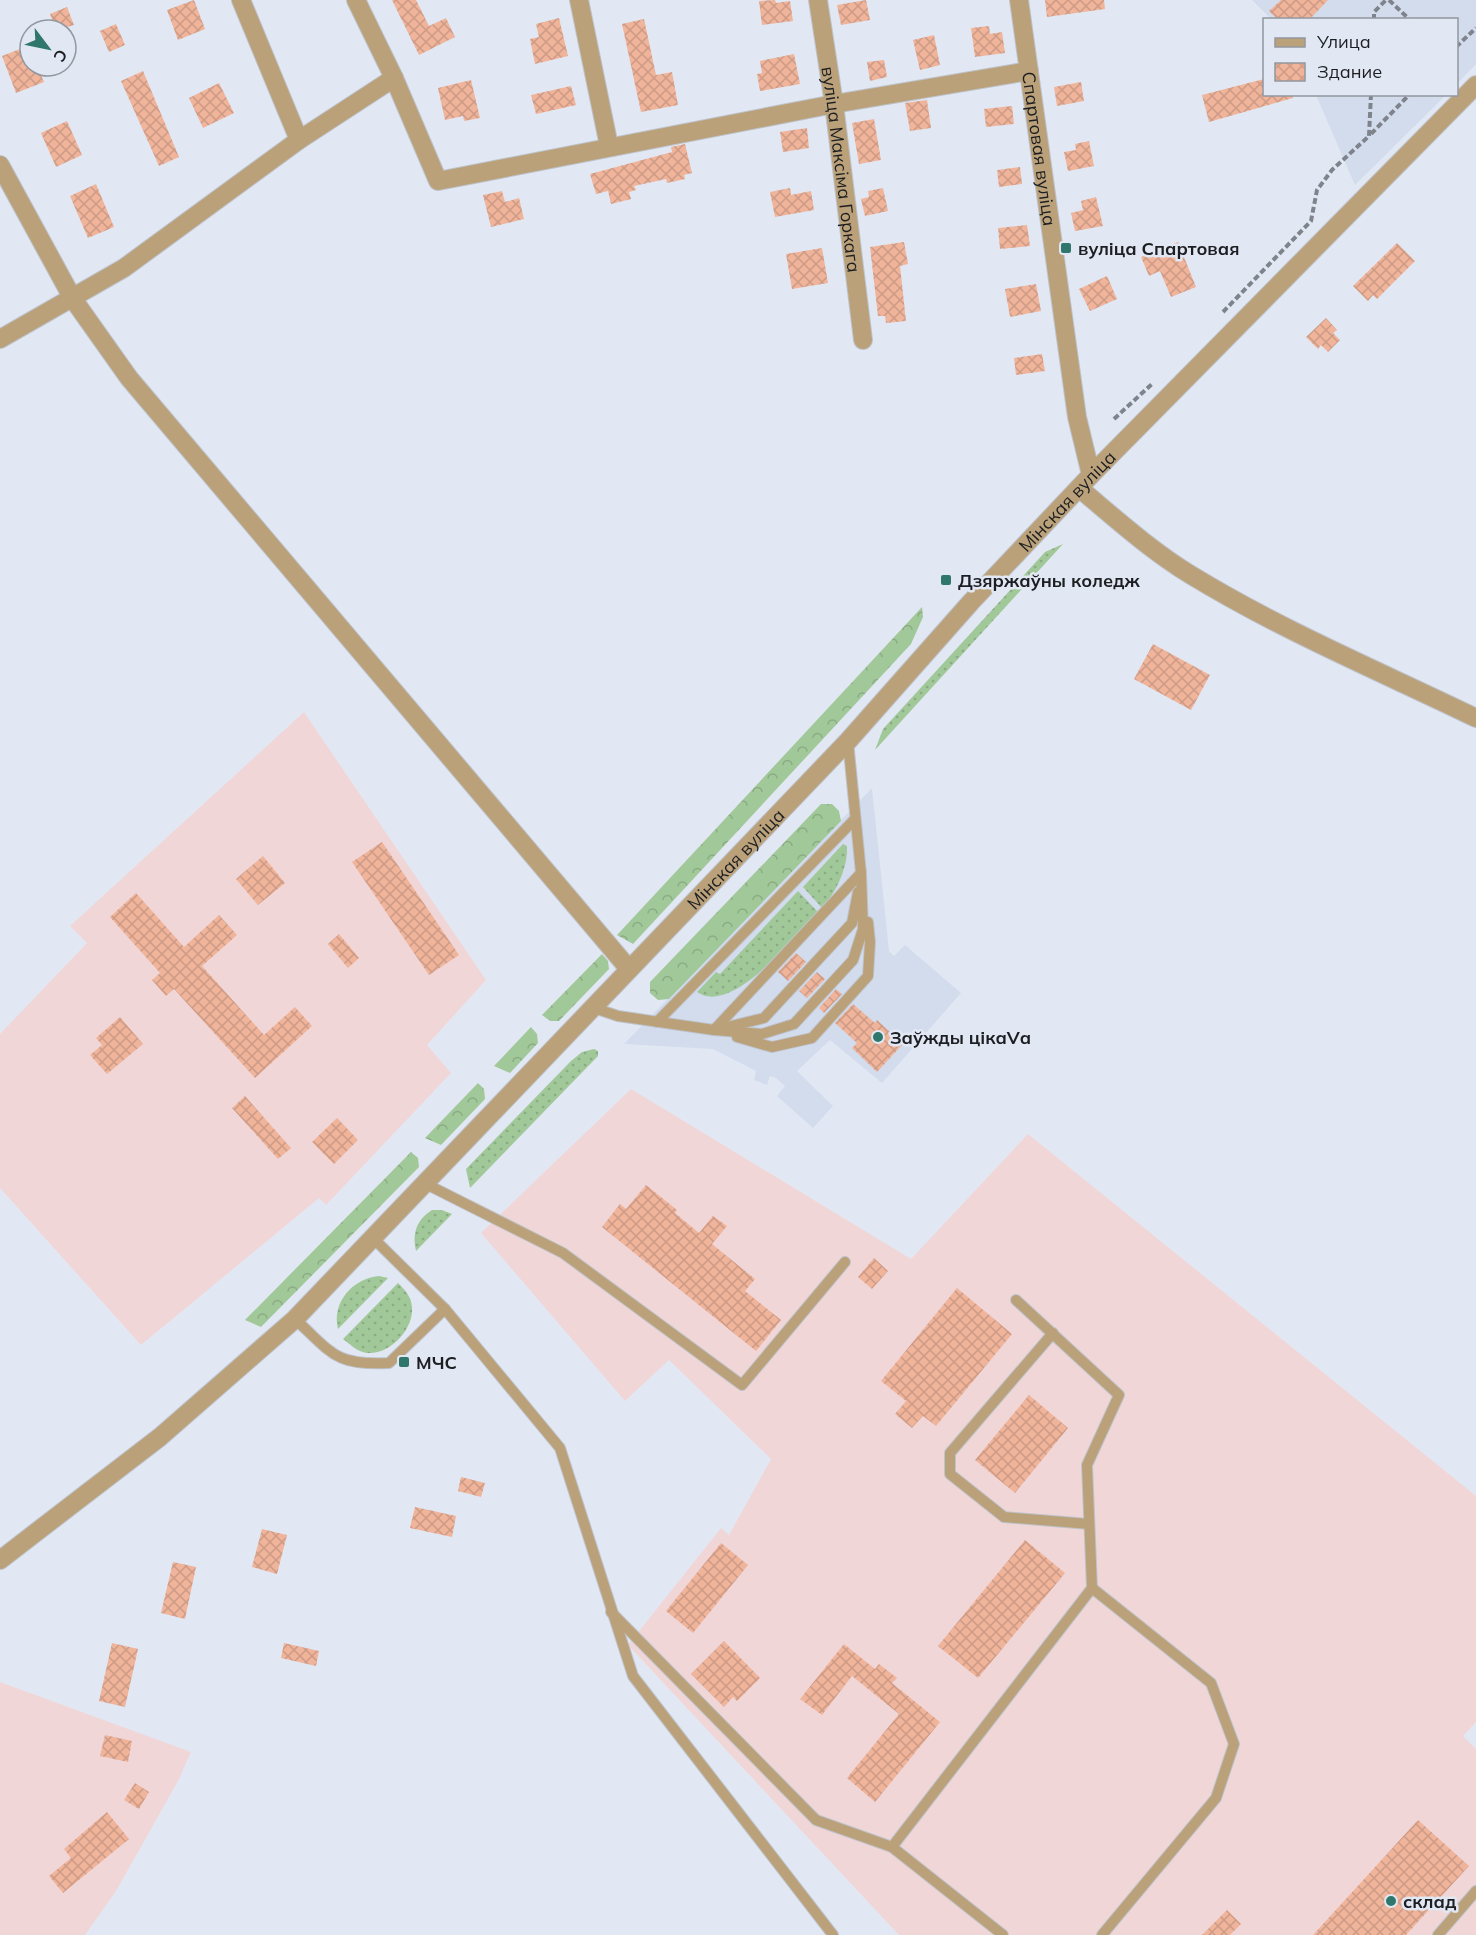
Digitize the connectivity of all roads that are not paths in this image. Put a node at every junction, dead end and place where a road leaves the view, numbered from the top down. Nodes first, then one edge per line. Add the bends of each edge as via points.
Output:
1 (241, 0) edge
2 (356, 0) edge
3 (579, 0) edge
4 (818, 0) edge
5 (1019, 0) edge
6 (1029, 71) junction
7 (394, 78) junction
8 (1476, 85) edge
9 (834, 104) junction
10 (299, 140) junction
11 (609, 146) junction
12 (0, 165) edge
13 (73, 299) junction
14 (0, 339) edge
15 (863, 340) dead end
16 (1085, 482) junction
17 (1476, 718) edge
18 (848, 741) junction
19 (855, 819) junction
20 (861, 873) junction
21 (629, 969) junction
22 (594, 1008) junction
23 (657, 1022) junction
24 (714, 1030) junction
25 (426, 1184) junction
26 (373, 1238) junction
27 (845, 1262) dead end
28 (1016, 1300) dead end
29 (445, 1309) junction
30 (295, 1319) junction
31 (1053, 1333) junction
32 (1089, 1524) junction
33 (0, 1560) edge
34 (1092, 1588) junction
35 (611, 1612) junction
36 (892, 1846) junction
37 (1476, 1891) edge
38 (833, 1935) edge
39 (1003, 1935) edge
40 (1102, 1935) edge
41 (1438, 1935) edge

1 - 10 street
2 - 7 street
3 - 11 street
4 - 9 street, вуліца Максіма Горкага
5 - 6 street, Спартовая вуліца
6 - 9 street
6 - 16 street, Спартовая вуліца
7 - 10 street
7 - 11 street via 438,181
8 - 16 street, Мінская вуліца
9 - 11 street
9 - 15 street, вуліца Максіма Горкага
10 - 13 street via 124,268
12 - 13 street
13 - 14 street
13 - 21 street via 129,378
16 - 17 street via 1141,540 1191,575
16 - 18 street, Мінская вуліца
18 - 19 lane
18 - 21 street, Мінская вуліца
19 - 20 lane
19 - 23 lane
20 - 24 lane
20 - 24 lane via 852,923 772,1010 764,1018
20 - 24 lane via 863,929 854,960 794,1024 762,1034
20 - 24 lane via 870,942 868,976 812,1038 772,1047
21 - 22 street, Мінская вуліца
22 - 23 lane
22 - 25 street, Мінская вуліца
23 - 24 lane
25 - 26 street, Мінская вуліца
25 - 27 lane via 563,1253 742,1385
26 - 29 lane
26 - 30 street, Мінская вуліца
28 - 31 lane
29 - 30 lane via 389,1363 342,1360
29 - 35 lane via 560,1448
30 - 33 street, Мінская вуліца via 160,1437
31 - 32 lane via 1119,1395 1086,1465
31 - 32 lane via 950,1453 950,1474 1004,1517
32 - 34 lane
34 - 36 lane
34 - 40 lane via 1210,1683 1234,1744 1216,1798
35 - 36 lane via 816,1820
35 - 38 lane via 633,1676
36 - 39 lane
37 - 41 lane

